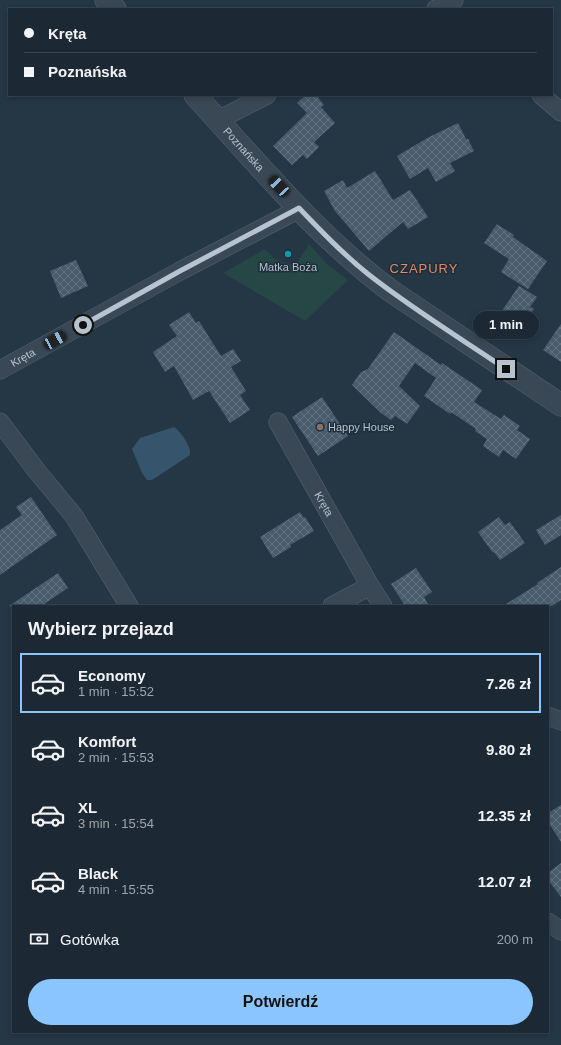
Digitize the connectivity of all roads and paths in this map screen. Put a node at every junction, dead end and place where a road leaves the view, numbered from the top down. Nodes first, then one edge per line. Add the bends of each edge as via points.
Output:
1 (106, 0) edge
2 (426, 0) edge
3 (454, 0) edge
4 (114, 8) edge
5 (435, 8) edge
6 (438, 8) edge
7 (195, 96) edge
8 (265, 96) edge
9 (542, 96) edge
10 (561, 112) edge
11 (218, 120) junction
12 (299, 208) junction
13 (0, 370) edge
14 (561, 405) edge
15 (0, 422) edge
16 (278, 422) dead end
17 (370, 586) junction
18 (128, 605) edge
19 (334, 605) edge
20 (382, 605) edge
21 (549, 716) edge
22 (561, 721) edge
23 (549, 923) edge
24 (561, 931) edge

1 - 4 street
2 - 5 street
3 - 6 street
7 - 11 street, Poznańska
8 - 11 street
9 - 10 street
11 - 12 street, Poznańska
12 - 13 street, Kręta
12 - 14 street, Poznańska via 367,274
15 - 18 street via 74,516
16 - 17 street, Kręta
17 - 19 street
17 - 20 street, Kręta
21 - 22 street
23 - 24 street

